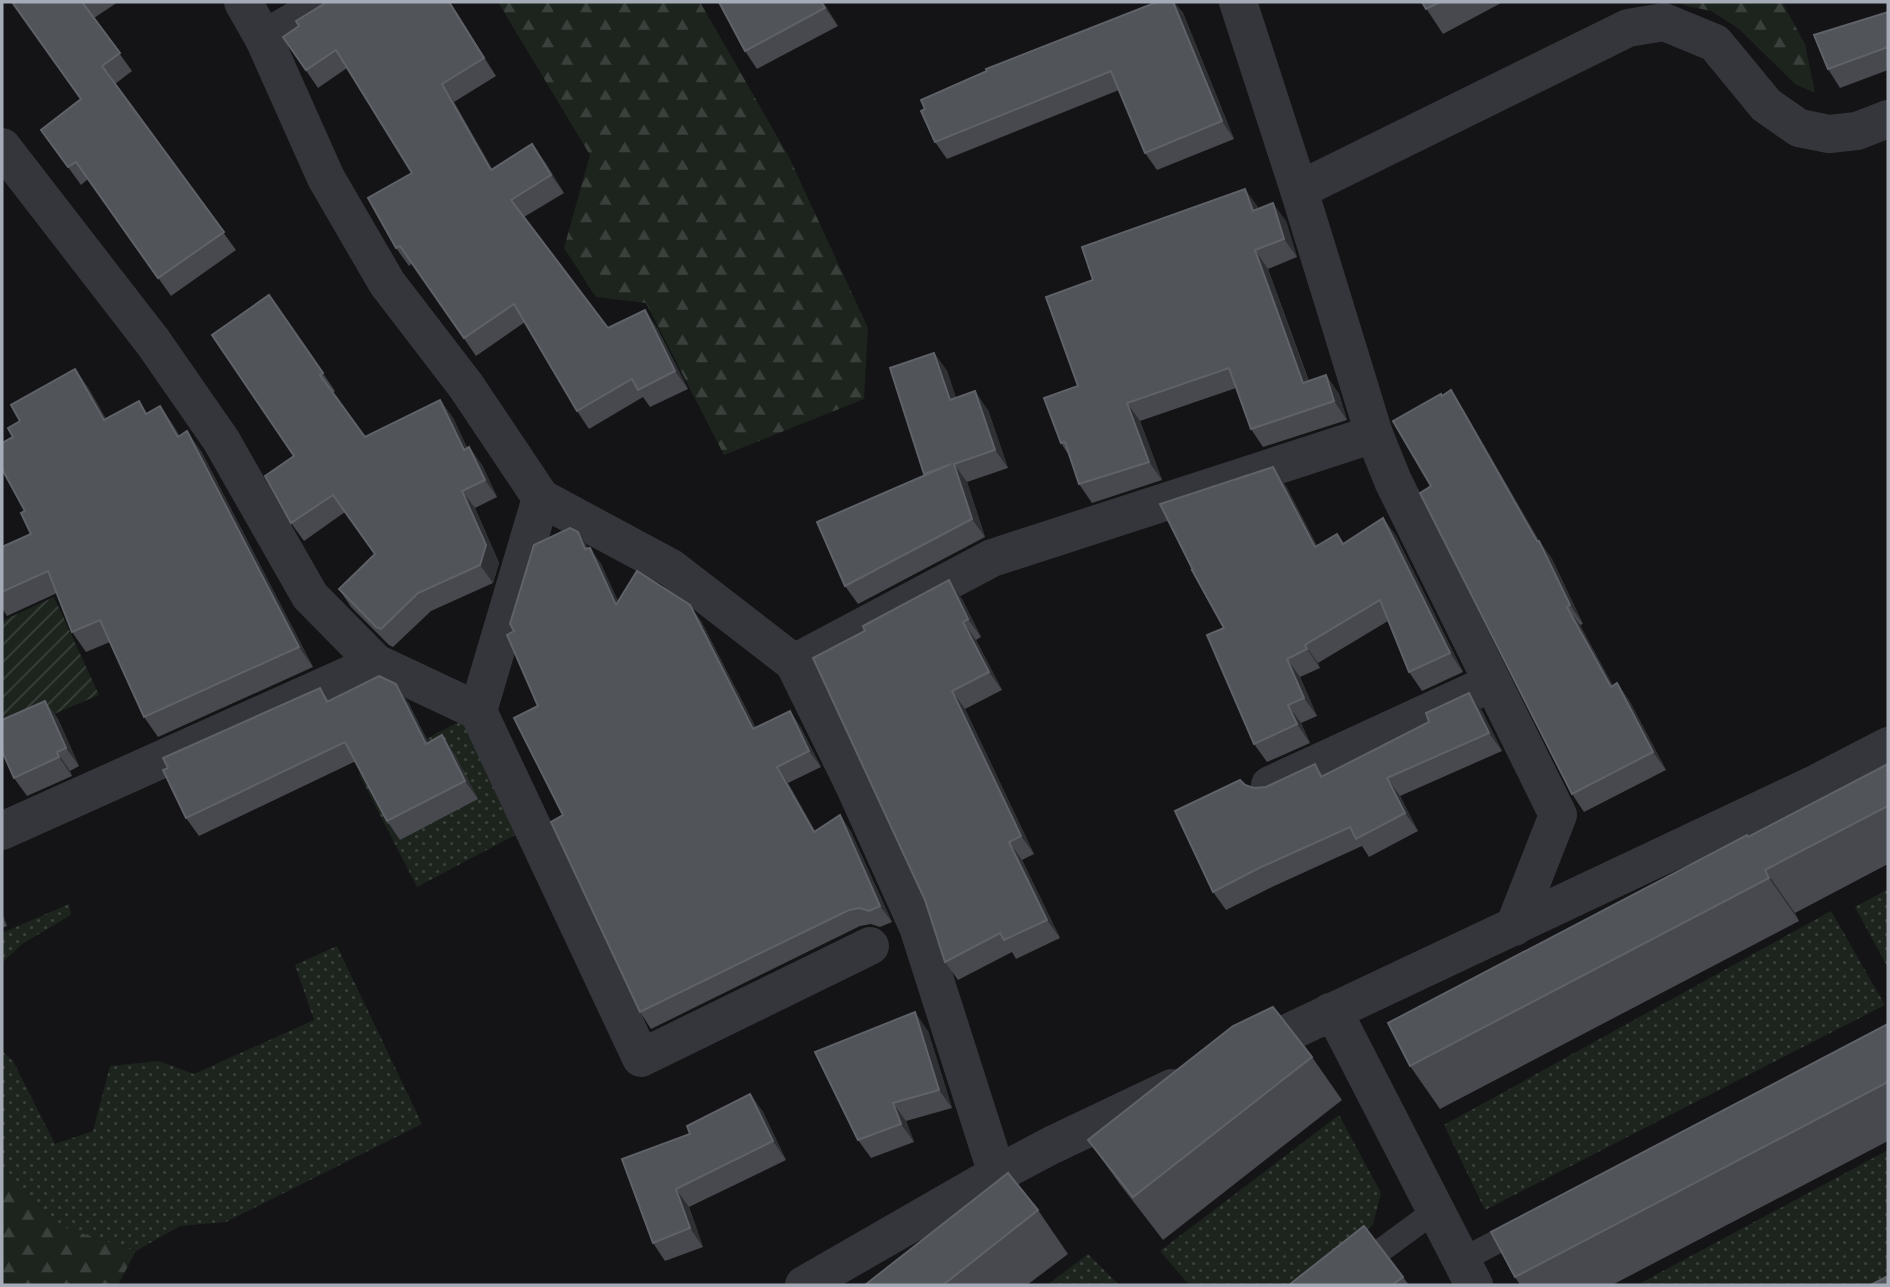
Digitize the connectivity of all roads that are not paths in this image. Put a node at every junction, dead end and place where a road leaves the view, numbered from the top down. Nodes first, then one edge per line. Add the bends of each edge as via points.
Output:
1 (243, 2) edge
2 (327, 2) edge
3 (1238, 2) edge
4 (1683, 14) edge
5 (264, 38) junction
6 (1885, 126) edge
7 (2, 146) edge
8 (1299, 190) junction
9 (1374, 433) junction
10 (541, 498) junction
11 (376, 663) junction
12 (794, 663) junction
13 (1493, 682) junction
14 (478, 711) junction
15 (1888, 746) edge
16 (1270, 785) edge
17 (2, 831) edge
18 (1514, 927) junction
19 (870, 946) dead end
20 (1331, 1012) junction
21 (997, 1174) junction
22 (1436, 1210) junction
23 (1547, 1216) edge
24 (1468, 1273) edge
25 (804, 1285) edge
26 (1334, 1285) edge

1 - 5 street
2 - 5 street
3 - 8 street
4 - 6 street via 1715,43 1766,105 1799,128 1829,134
4 - 8 street via 1628,28
5 - 10 street via 326,178 387,283 466,386
7 - 11 street via 153,342 221,440 310,596
8 - 9 street
9 - 12 street via 992,558
9 - 13 street
10 - 12 street via 671,568
10 - 14 street
11 - 14 street
11 - 17 street
12 - 21 street via 918,927
13 - 16 street
13 - 18 street via 1558,815
14 - 19 street via 641,1058
15 - 18 street
18 - 20 street
20 - 21 street
20 - 22 street
21 - 25 street
22 - 24 street
22 - 26 lane
23 - 24 lane

